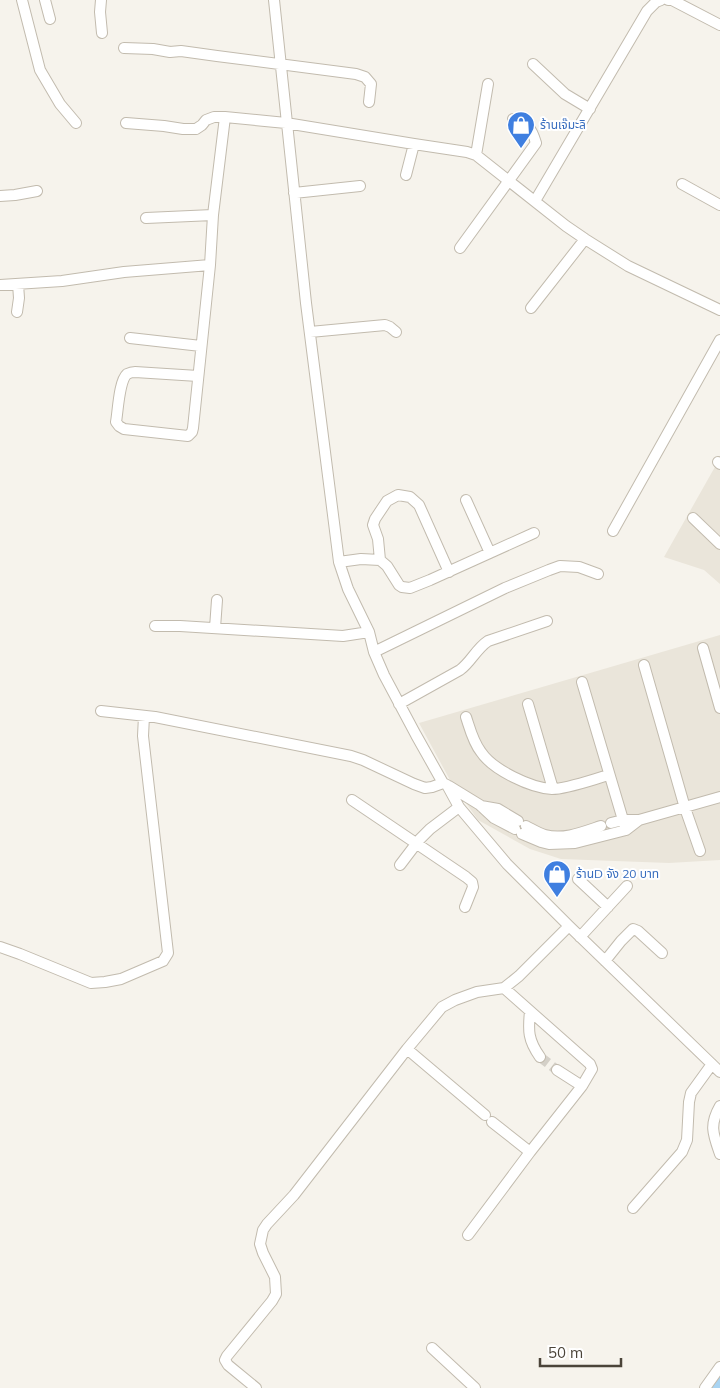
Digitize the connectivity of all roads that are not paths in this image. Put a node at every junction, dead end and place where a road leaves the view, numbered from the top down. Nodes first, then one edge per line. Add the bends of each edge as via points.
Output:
1 (22, 0) edge
2 (45, 0) edge
3 (101, 0) edge
4 (274, 0) edge
5 (661, 0) edge
6 (668, 0) edge
7 (50, 20) dead end
8 (720, 25) edge
9 (102, 33) dead end
10 (124, 48) dead end
11 (281, 64) junction
12 (533, 64) dead end
13 (488, 84) dead end
14 (369, 102) dead end
15 (590, 109) junction
16 (225, 117) junction
17 (512, 119) dead end
18 (76, 123) dead end
19 (126, 123) dead end
20 (286, 123) junction
21 (414, 144) junction
22 (476, 154) junction
23 (406, 175) dead end
24 (510, 180) junction
25 (682, 184) dead end
26 (360, 186) dead end
27 (37, 191) dead end
28 (294, 193) junction
29 (0, 196) edge
30 (535, 201) junction
31 (720, 205) edge
32 (213, 215) junction
33 (146, 218) dead end
34 (585, 239) junction
35 (460, 248) dead end
36 (210, 265) junction
37 (18, 284) junction
38 (0, 285) edge
39 (531, 308) dead end
40 (720, 310) edge
41 (17, 312) dead end
42 (310, 332) junction
43 (396, 332) dead end
44 (130, 338) dead end
45 (720, 340) edge
46 (201, 346) junction
47 (198, 376) junction
48 (466, 500) dead end
49 (693, 518) dead end
50 (613, 531) dead end
51 (534, 533) dead end
52 (720, 544) edge
53 (490, 553) junction
54 (380, 560) junction
55 (339, 562) junction
56 (449, 572) junction
57 (598, 574) dead end
58 (217, 600) dead end
59 (547, 621) dead end
60 (155, 626) dead end
61 (215, 628) junction
62 (369, 632) junction
63 (703, 648) dead end
64 (374, 652) junction
65 (644, 665) dead end
66 (582, 682) dead end
67 (399, 704) junction
68 (528, 704) dead end
69 (720, 708) edge
70 (101, 711) dead end
71 (144, 716) junction
72 (466, 717) dead end
73 (608, 775) junction
74 (445, 784) junction
75 (553, 789) junction
76 (720, 797) edge
77 (352, 800) dead end
78 (460, 807) junction
79 (685, 808) junction
80 (625, 825) junction
81 (564, 840) junction
82 (417, 843) junction
83 (700, 850) dead end
84 (400, 865) dead end
85 (578, 879) dead end
86 (627, 886) dead end
87 (465, 907) dead end
88 (608, 907) junction
89 (569, 926) junction
90 (580, 937) junction
91 (0, 947) edge
92 (662, 953) dead end
93 (605, 961) junction
94 (504, 988) junction
95 (530, 1011) junction
96 (408, 1050) junction
97 (540, 1057) tunnel mouth
98 (712, 1064) junction
99 (557, 1070) tunnel mouth
100 (720, 1072) edge
101 (582, 1086) junction
102 (720, 1106) edge
103 (530, 1152) junction
104 (720, 1154) edge
105 (633, 1208) dead end
106 (468, 1235) dead end
107 (432, 1348) dead end
108 (720, 1366) edge
109 (256, 1388) edge
110 (475, 1388) edge
111 (705, 1388) edge

1 - 18 street via 40,70 60,104
2 - 7 street
3 - 9 street
4 - 11 street
5 - 15 street via 648,11
6 - 8 street
10 - 11 street
11 - 14 street via 365,77 371,84
11 - 20 street
12 - 15 street via 566,94
13 - 22 street
15 - 30 street
16 - 19 street via 206,120 196,129
16 - 20 street
16 - 32 street
17 - 24 street via 528,125 536,143
20 - 21 street
20 - 28 street
21 - 22 street
21 - 23 street
22 - 24 street
24 - 30 street
24 - 35 street
25 - 31 street
26 - 28 street
27 - 29 street
28 - 42 street
30 - 34 street
32 - 33 street
32 - 36 street
34 - 39 street
34 - 40 street via 628,266
36 - 37 street
36 - 46 street
37 - 38 street
37 - 41 street
42 - 43 street via 385,325
42 - 55 street
44 - 46 street
45 - 50 street
46 - 47 street
47 - 47 street via 194,428 188,436 124,429 116,422 122,385 129,373
48 - 53 street
49 - 52 street
51 - 53 street
53 - 56 street
54 - 55 street via 360,558
54 - 56 street via 402,587 410,588
54 - 56 street via 373,525 375,519 387,501 398,495 410,497 419,505
55 - 62 street
57 - 64 street via 579,567 560,566 506,588
58 - 61 street
59 - 67 street via 488,641 460,670
60 - 61 street
61 - 62 street via 337,636
62 - 64 street
63 - 69 street
64 - 67 street
65 - 79 street
66 - 73 street
67 - 74 street
68 - 75 street
70 - 71 street
71 - 74 street via 351,756 425,788
71 - 91 street via 143,736 167,957 121,979 91,983
72 - 75 street via 476,745 492,763 524,782
73 - 75 street
73 - 80 street
74 - 78 street
74 - 81 street via 480,805 494,818
76 - 79 street
77 - 82 street
78 - 82 street
78 - 89 street via 507,864
79 - 80 street
79 - 83 street
80 - 81 street via 606,825
80 - 81 street via 587,841
82 - 84 street
82 - 87 street via 472,882
85 - 88 street
86 - 88 street
88 - 90 street
89 - 90 street
89 - 94 street
90 - 93 street
92 - 93 street via 633,929
93 - 98 street
94 - 95 street
94 - 96 street via 477,992 447,1004 436,1013
95 - 97 street via 528,1034
95 - 101 street via 590,1064 591,1070
96 - 103 street
96 - 109 street via 263,1230 260,1244 275,1277 276,1294 225,1360
98 - 100 street
98 - 105 street via 692,1092 687,1140 682,1152
99 - 101 street
101 - 103 street
102 - 104 street via 712,1126
103 - 106 street
107 - 110 street
108 - 111 street

